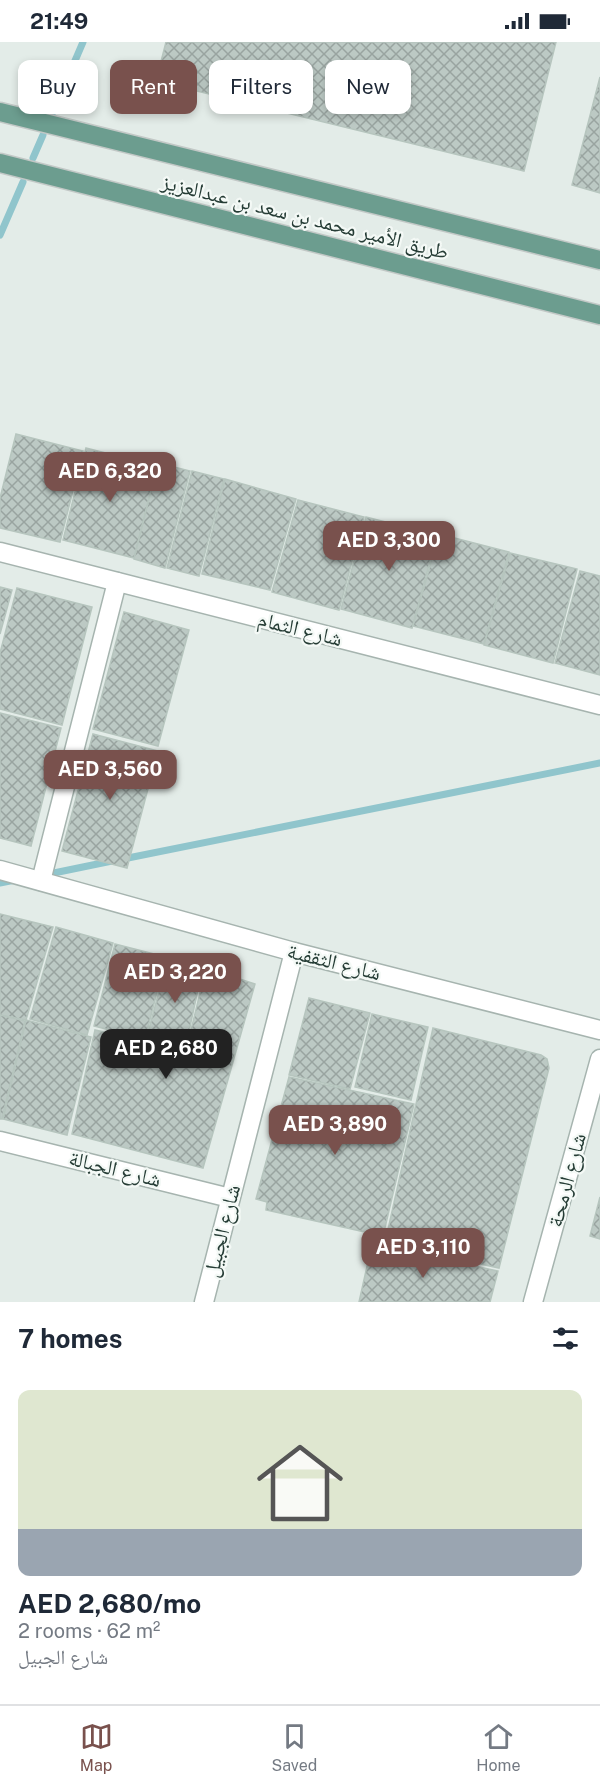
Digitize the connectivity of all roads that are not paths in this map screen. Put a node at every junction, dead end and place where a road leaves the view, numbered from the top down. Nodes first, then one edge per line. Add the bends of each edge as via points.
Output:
1 (0, 112) edge
2 (0, 163) edge
3 (600, 260) edge
4 (600, 315) edge
5 (0, 552) edge
6 (117, 582) junction
7 (600, 705) edge
8 (0, 870) edge
9 (40, 881) junction
10 (294, 951) junction
11 (600, 1030) edge
12 (600, 1059) edge
13 (0, 1141) edge
14 (230, 1198) junction
15 (204, 1302) edge
16 (533, 1302) edge

1 - 3 main road, طريق الأمير محمد بن سعد بن عبدالعزيز
2 - 4 main road, طريق الأمير محمد بن سعد بن عبدالعزيز
5 - 6 street, شارع الثمام
6 - 7 street, شارع الثمام
6 - 9 street
8 - 9 street, شارع الثقفية
9 - 10 street, شارع الثقفية
10 - 11 street, شارع الثقفية
10 - 14 street, شارع الجبيل
12 - 16 street, شارع الرمحة
13 - 14 street, شارع الجبالة
14 - 15 street, شارع الجبيل

